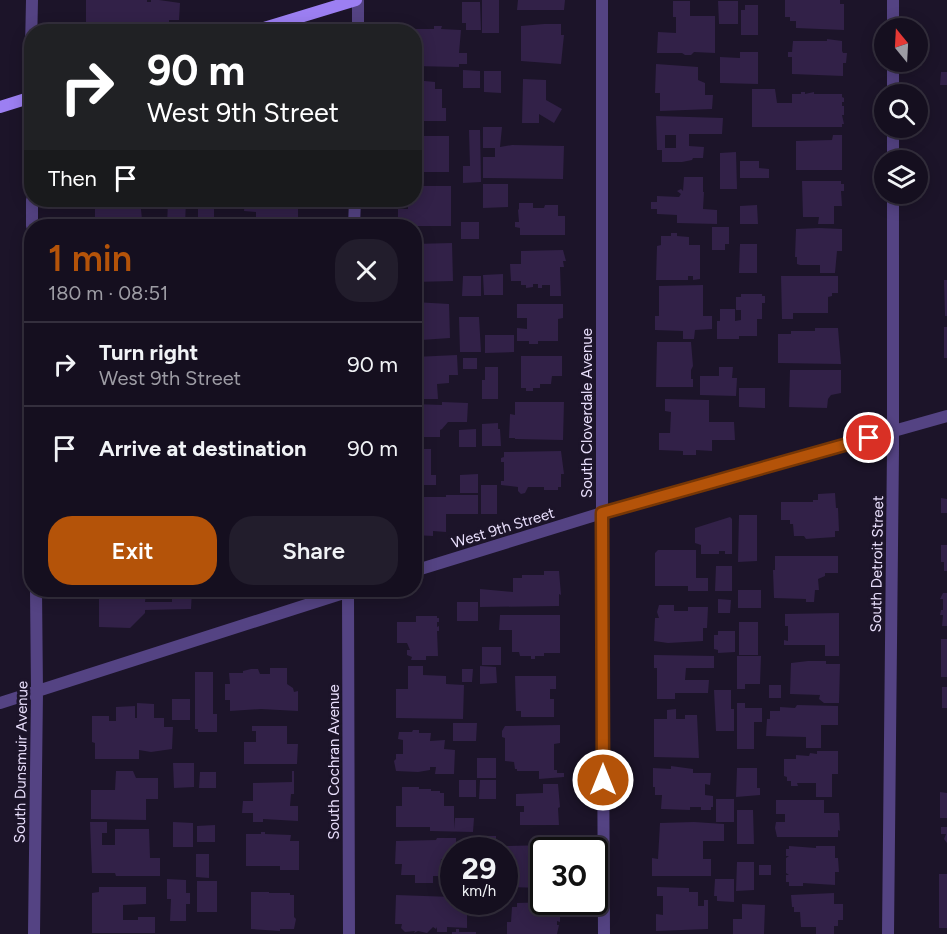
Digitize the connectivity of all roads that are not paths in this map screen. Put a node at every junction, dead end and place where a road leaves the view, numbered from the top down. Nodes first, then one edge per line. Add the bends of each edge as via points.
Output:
1 (32, 0) edge
2 (357, 0) edge
3 (602, 0) edge
4 (893, 0) edge
5 (893, 18) edge
6 (32, 24) edge
7 (278, 24) edge
8 (358, 24) edge
9 (24, 99) edge
10 (0, 107) edge
11 (893, 204) edge
12 (947, 416) edge
13 (893, 431) junction
14 (602, 513) junction
15 (422, 569) edge
16 (36, 597) edge
17 (329, 597) edge
18 (350, 597) edge
19 (38, 692) junction
20 (0, 703) edge
21 (34, 934) edge
22 (349, 934) edge
23 (604, 934) edge
24 (888, 934) edge

1 - 6 street
2 - 7 street
2 - 8 street
3 - 14 street, South Cloverdale Avenue
4 - 5 street
9 - 10 street
11 - 13 street, South Detroit Street
12 - 13 street, West 9th Street
13 - 14 street, West 9th Street
13 - 24 street, South Detroit Street
14 - 15 street, West 9th Street
14 - 23 street, South Cloverdale Avenue
16 - 19 street, South Dunsmuir Avenue
17 - 19 street
18 - 22 street, South Cochran Avenue
19 - 20 street
19 - 21 street, South Dunsmuir Avenue

